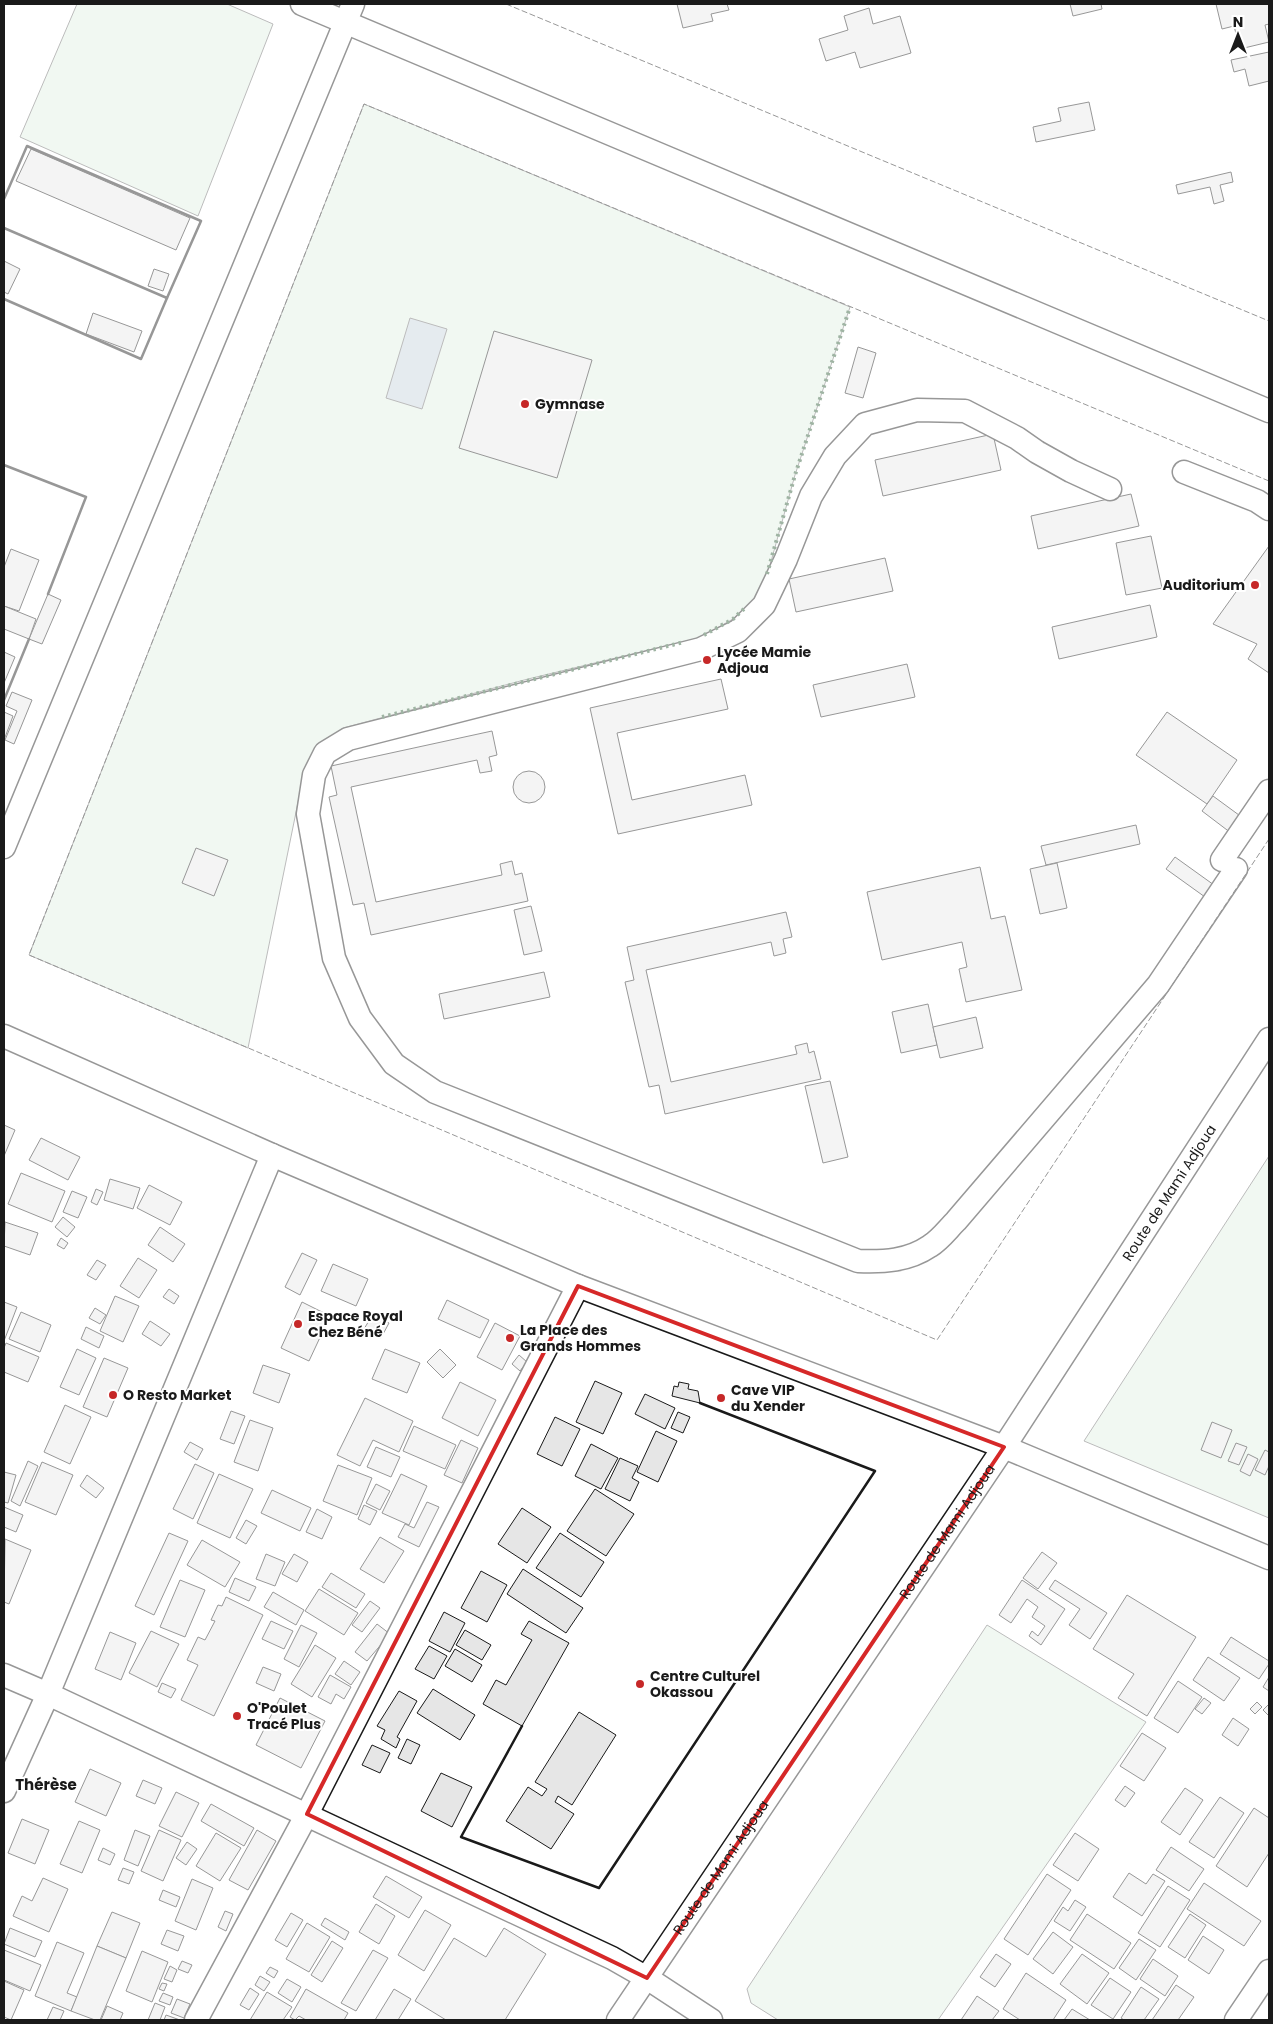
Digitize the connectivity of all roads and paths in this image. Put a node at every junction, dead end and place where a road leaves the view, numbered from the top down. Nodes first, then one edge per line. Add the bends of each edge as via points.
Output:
1 (302, 4) edge
2 (349, 12) edge
3 (1269, 411) edge
4 (1184, 472) dead end
5 (1110, 489) dead end
6 (1269, 509) edge
7 (1269, 791) edge
8 (4, 847) edge
9 (4, 1036) edge
10 (1269, 1039) edge
11 (272, 1155) junction
12 (578, 1286) junction
13 (1004, 1447) junction
14 (1269, 1558) edge
15 (4, 1675) edge
16 (48, 1694) junction
17 (4, 1791) edge
18 (307, 1814) junction
19 (1269, 1971) edge
20 (647, 1978) junction
21 (196, 2020) edge
22 (618, 2020) edge
23 (711, 2020) edge
24 (1236, 2020) edge

1 - 2 street
2 - 3 street
2 - 8 street
4 - 6 street via 1257,501
5 - 7 street via 1045,457 1017,438 965,411 917,410 866,424 835,456 811,496 764,605 738,631 701,649 348,739 325,753 314,776 308,814 334,958 360,1018 394,1064 435,1092 858,1261 884,1262 910,1257 931,1246 956,1221 1158,985
9 - 11 street
10 - 13 street, Route de Mami Adjoua
11 - 12 street
11 - 16 street
12 - 13 street
12 - 18 street
13 - 14 street
13 - 20 street, Route de Mami Adjoua
15 - 16 street
16 - 17 street
16 - 18 street
18 - 20 street via 612,1958
18 - 21 street
19 - 24 street
20 - 22 street, Route de Mami Adjoua
20 - 23 street

